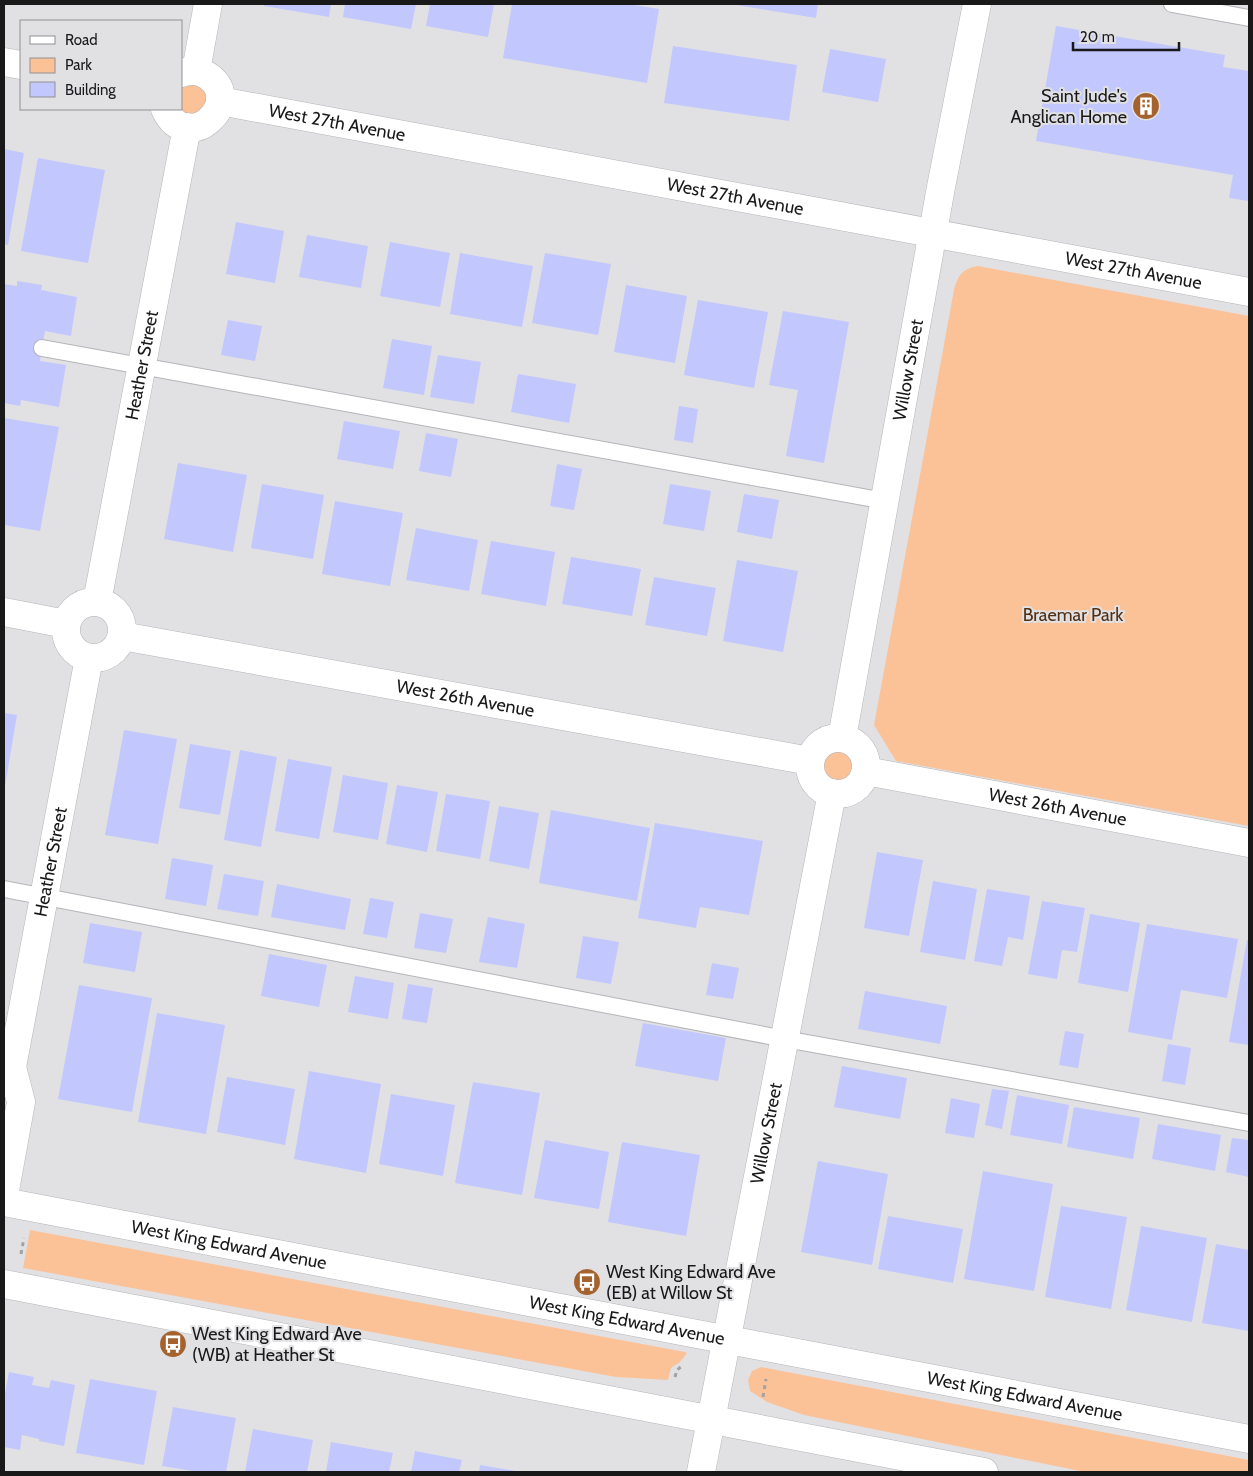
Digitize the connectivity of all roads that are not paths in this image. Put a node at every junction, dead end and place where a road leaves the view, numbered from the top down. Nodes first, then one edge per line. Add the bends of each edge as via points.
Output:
1 (208, 4) edge
2 (977, 4) edge
3 (1172, 4) edge
4 (1249, 18) edge
5 (4, 62) edge
6 (20, 65) edge
7 (188, 72) edge
8 (220, 101) junction
9 (166, 110) edge
10 (187, 128) junction
11 (933, 233) junction
12 (1249, 292) edge
13 (42, 348) dead end
14 (142, 365) junction
15 (885, 501) junction
16 (97, 602) junction
17 (4, 612) edge
18 (66, 624) junction
19 (122, 636) junction
20 (88, 658) junction
21 (842, 738) junction
22 (810, 761) junction
23 (866, 771) junction
24 (832, 793) junction
25 (1249, 843) edge
26 (4, 889) edge
27 (44, 896) junction
28 (785, 1039) junction
29 (8, 1073) edge
30 (1249, 1123) edge
31 (4, 1196) edge
32 (4, 1202) edge
33 (4, 1284) edge
34 (727, 1340) junction
35 (712, 1418) junction
36 (1249, 1438) edge
37 (701, 1472) edge
38 (984, 1472) edge

1 - 7 street
2 - 11 street, Willow Street
3 - 4 lane
5 - 6 street
7 - 8 street via 211,78
8 - 10 street via 218,110 205,124
8 - 11 street, West 27th Avenue
9 - 10 street via 170,118
10 - 14 street, Heather Street
11 - 12 street, West 27th Avenue
11 - 15 street, Willow Street
13 - 14 lane
14 - 15 lane
14 - 16 street, Heather Street
15 - 21 street, Willow Street
16 - 18 street via 78,607
16 - 19 street via 117,614 122,624
17 - 18 street
18 - 20 street via 73,650
19 - 20 street via 110,654
19 - 22 street, West 26th Avenue
20 - 27 street, Heather Street
21 - 22 street via 831,738 821,743
21 - 23 street via 861,749
22 - 24 street via 814,782
23 - 24 street via 854,790
23 - 25 street, West 26th Avenue
24 - 28 street, Willow Street
26 - 27 lane
27 - 28 lane
27 - 29 street, Heather Street
28 - 30 lane
28 - 34 street, Willow Street
29 - 31 street, Heather Street via 20,1102
32 - 34 street, West King Edward Avenue
33 - 35 street
34 - 35 street, Willow Street
34 - 36 street, West King Edward Avenue
35 - 37 street, Willow Street
35 - 38 street

